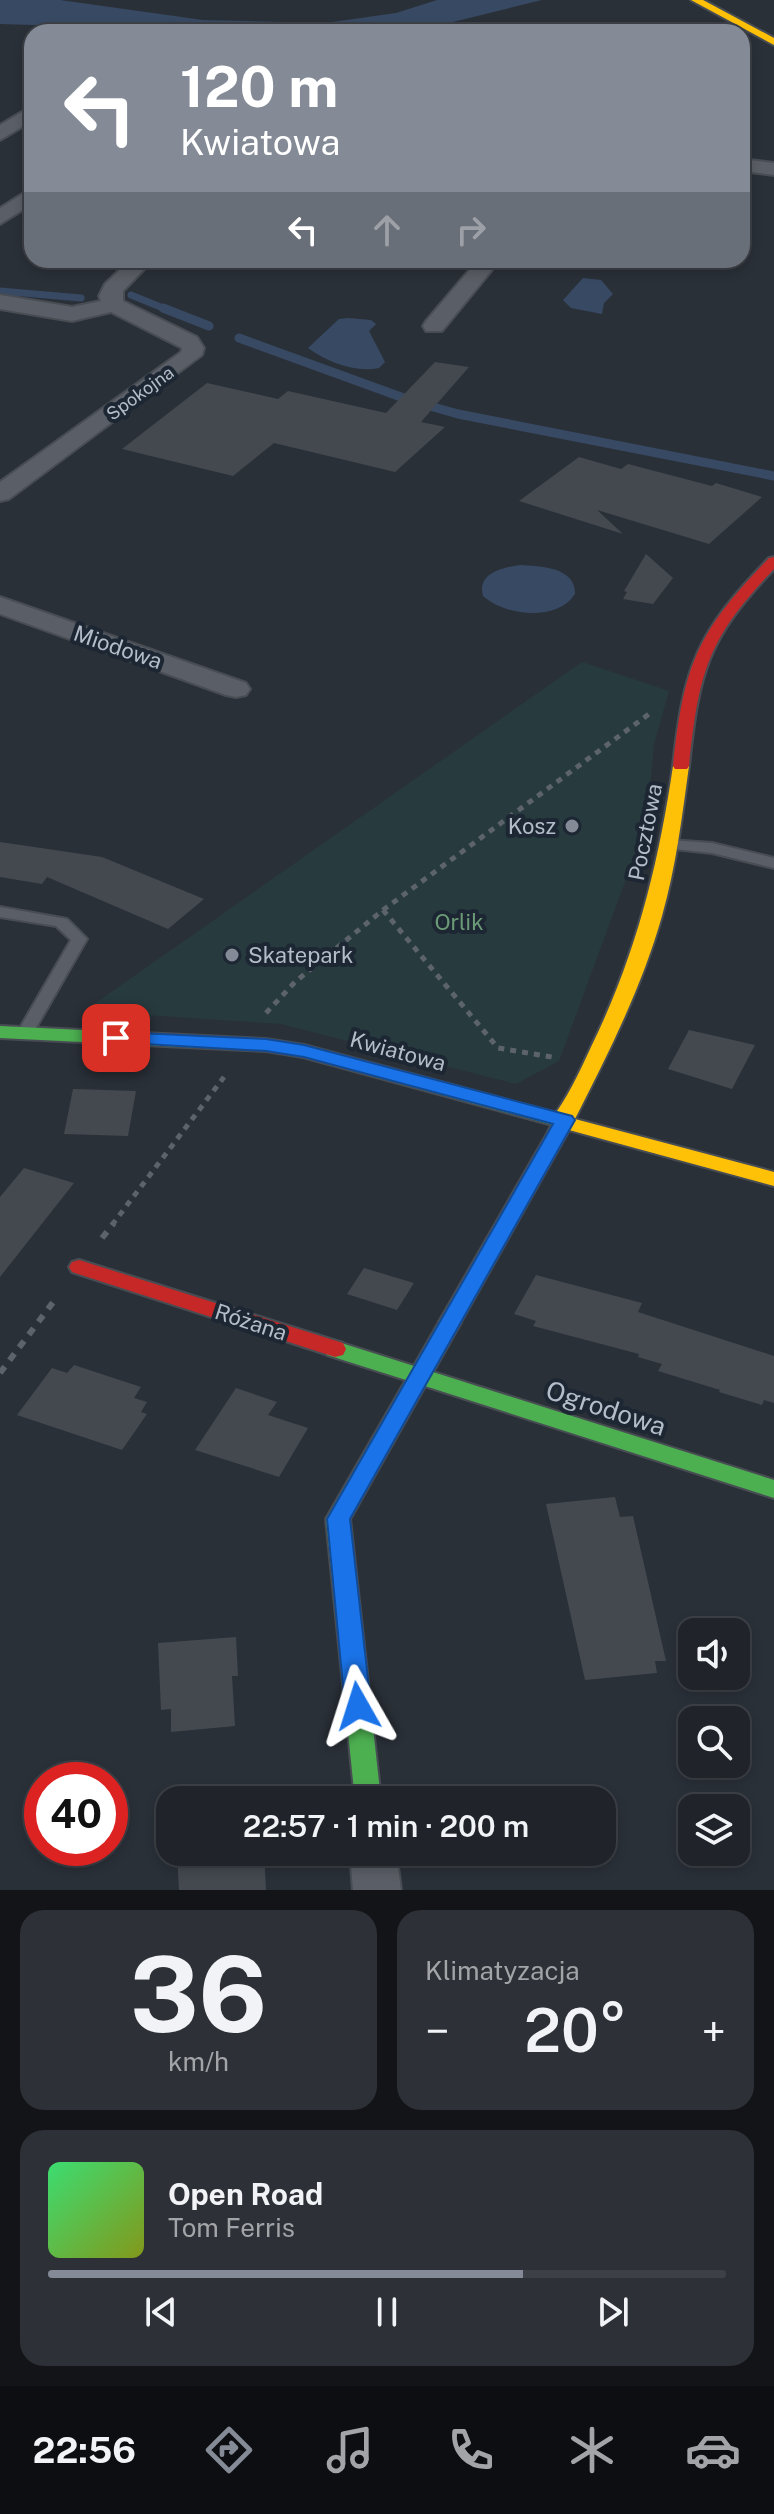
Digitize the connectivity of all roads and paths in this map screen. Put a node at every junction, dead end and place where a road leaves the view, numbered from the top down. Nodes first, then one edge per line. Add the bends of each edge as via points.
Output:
1 (696, 0) edge
2 (741, 24) edge
3 (750, 29) edge
4 (774, 42) edge
5 (24, 118) edge
6 (0, 134) edge
7 (750, 166) edge
8 (774, 169) edge
9 (24, 200) edge
10 (0, 218) edge
11 (134, 268) edge
12 (482, 268) edge
13 (0, 302) edge
14 (114, 305) junction
15 (434, 326) dead end
16 (0, 494) edge
17 (774, 561) edge
18 (0, 605) edge
19 (236, 689) dead end
20 (661, 714) dead end
21 (670, 845) junction
22 (774, 863) edge
23 (383, 910) junction
24 (0, 912) edge
25 (259, 1023) dead end
26 (0, 1032) edge
27 (25, 1033) junction
28 (243, 1045) junction
29 (566, 1060) dead end
30 (565, 1120) junction
31 (774, 1179) edge
32 (79, 1267) junction
33 (0, 1373) edge
34 (422, 1376) junction
35 (774, 1489) edge
36 (367, 1786) edge
37 (374, 1866) edge
38 (377, 1890) edge

1 - 2 street
3 - 4 street
5 - 6 street
7 - 8 street
9 - 10 street
11 - 14 street via 113,289
12 - 15 street
13 - 14 street via 72,314
14 - 16 street, Spokojna via 189,342 191,355
17 - 21 street, Pocztowa via 736,600 702,656 687,717
18 - 19 street, Miodowa
20 - 23 path via 651,713
21 - 22 lane via 712,848
21 - 30 street, Pocztowa via 646,937
23 - 25 path via 295,982
23 - 29 path via 498,1048
24 - 27 lane via 61,922 79,939
26 - 27 street, Kwiatowa
27 - 28 street, Kwiatowa
28 - 30 street, Kwiatowa via 341,1060
28 - 32 path via 230,1070
30 - 31 street, Kwiatowa
30 - 34 street
32 - 33 path
32 - 34 street, Różana
34 - 35 street, Ogrodowa
34 - 36 street via 338,1519
37 - 38 street

